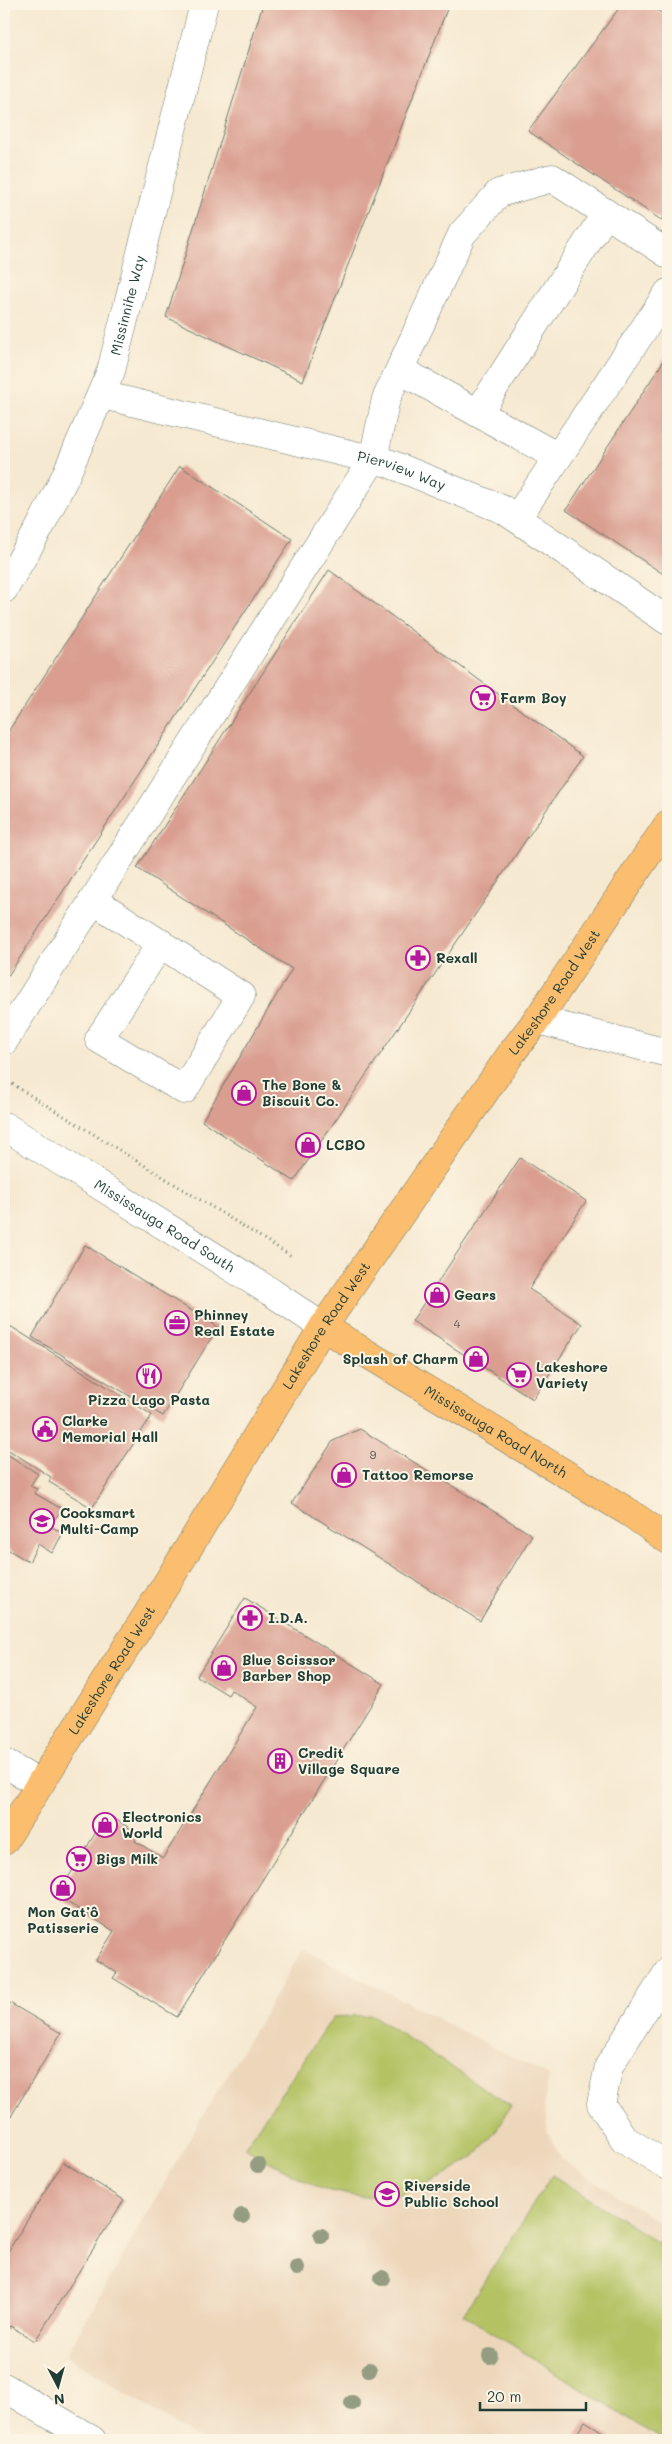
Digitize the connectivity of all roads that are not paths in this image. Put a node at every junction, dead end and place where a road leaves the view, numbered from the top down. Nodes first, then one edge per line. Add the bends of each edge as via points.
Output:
1 (204, 4) edge
2 (606, 213) junction
3 (668, 254) edge
4 (668, 293) edge
5 (400, 370) junction
6 (102, 395) junction
7 (478, 413) junction
8 (558, 457) junction
9 (373, 459) junction
10 (517, 518) junction
11 (4, 589) edge
12 (668, 621) edge
13 (668, 824) edge
14 (94, 900) junction
15 (161, 943) junction
16 (537, 1020) junction
17 (4, 1041) edge
18 (668, 1053) edge
19 (4, 1126) edge
20 (323, 1327) junction
21 (668, 1540) edge
22 (4, 1762) edge
23 (40, 1784) junction
24 (4, 1841) edge
25 (668, 1972) edge
26 (668, 2166) edge
27 (4, 2386) edge
28 (92, 2440) edge

1 - 6 street, Missinnihe Way via 121,334
2 - 3 street
2 - 5 street via 552,178 499,192 462,234
2 - 7 street
4 - 8 street
5 - 7 street
5 - 9 street via 386,399
6 - 9 street, Pierview Way
6 - 11 street, Missinnihe Way via 39,529
7 - 8 street
8 - 10 street
9 - 10 street, Pierview Way
9 - 14 street
10 - 12 street, Pierview Way
13 - 16 main road, Lakeshore Road West
14 - 15 street
14 - 17 street
15 - 15 street via 241,996 184,1090 98,1039
16 - 18 street
16 - 20 main road, Lakeshore Road West
19 - 20 street, Mississauga Road South
20 - 21 main road, Mississauga Road North via 630,1513
20 - 23 main road, Lakeshore Road West
22 - 23 street
23 - 24 main road, Lakeshore Road West
25 - 26 street via 609,2066 601,2104 624,2139
27 - 28 street

